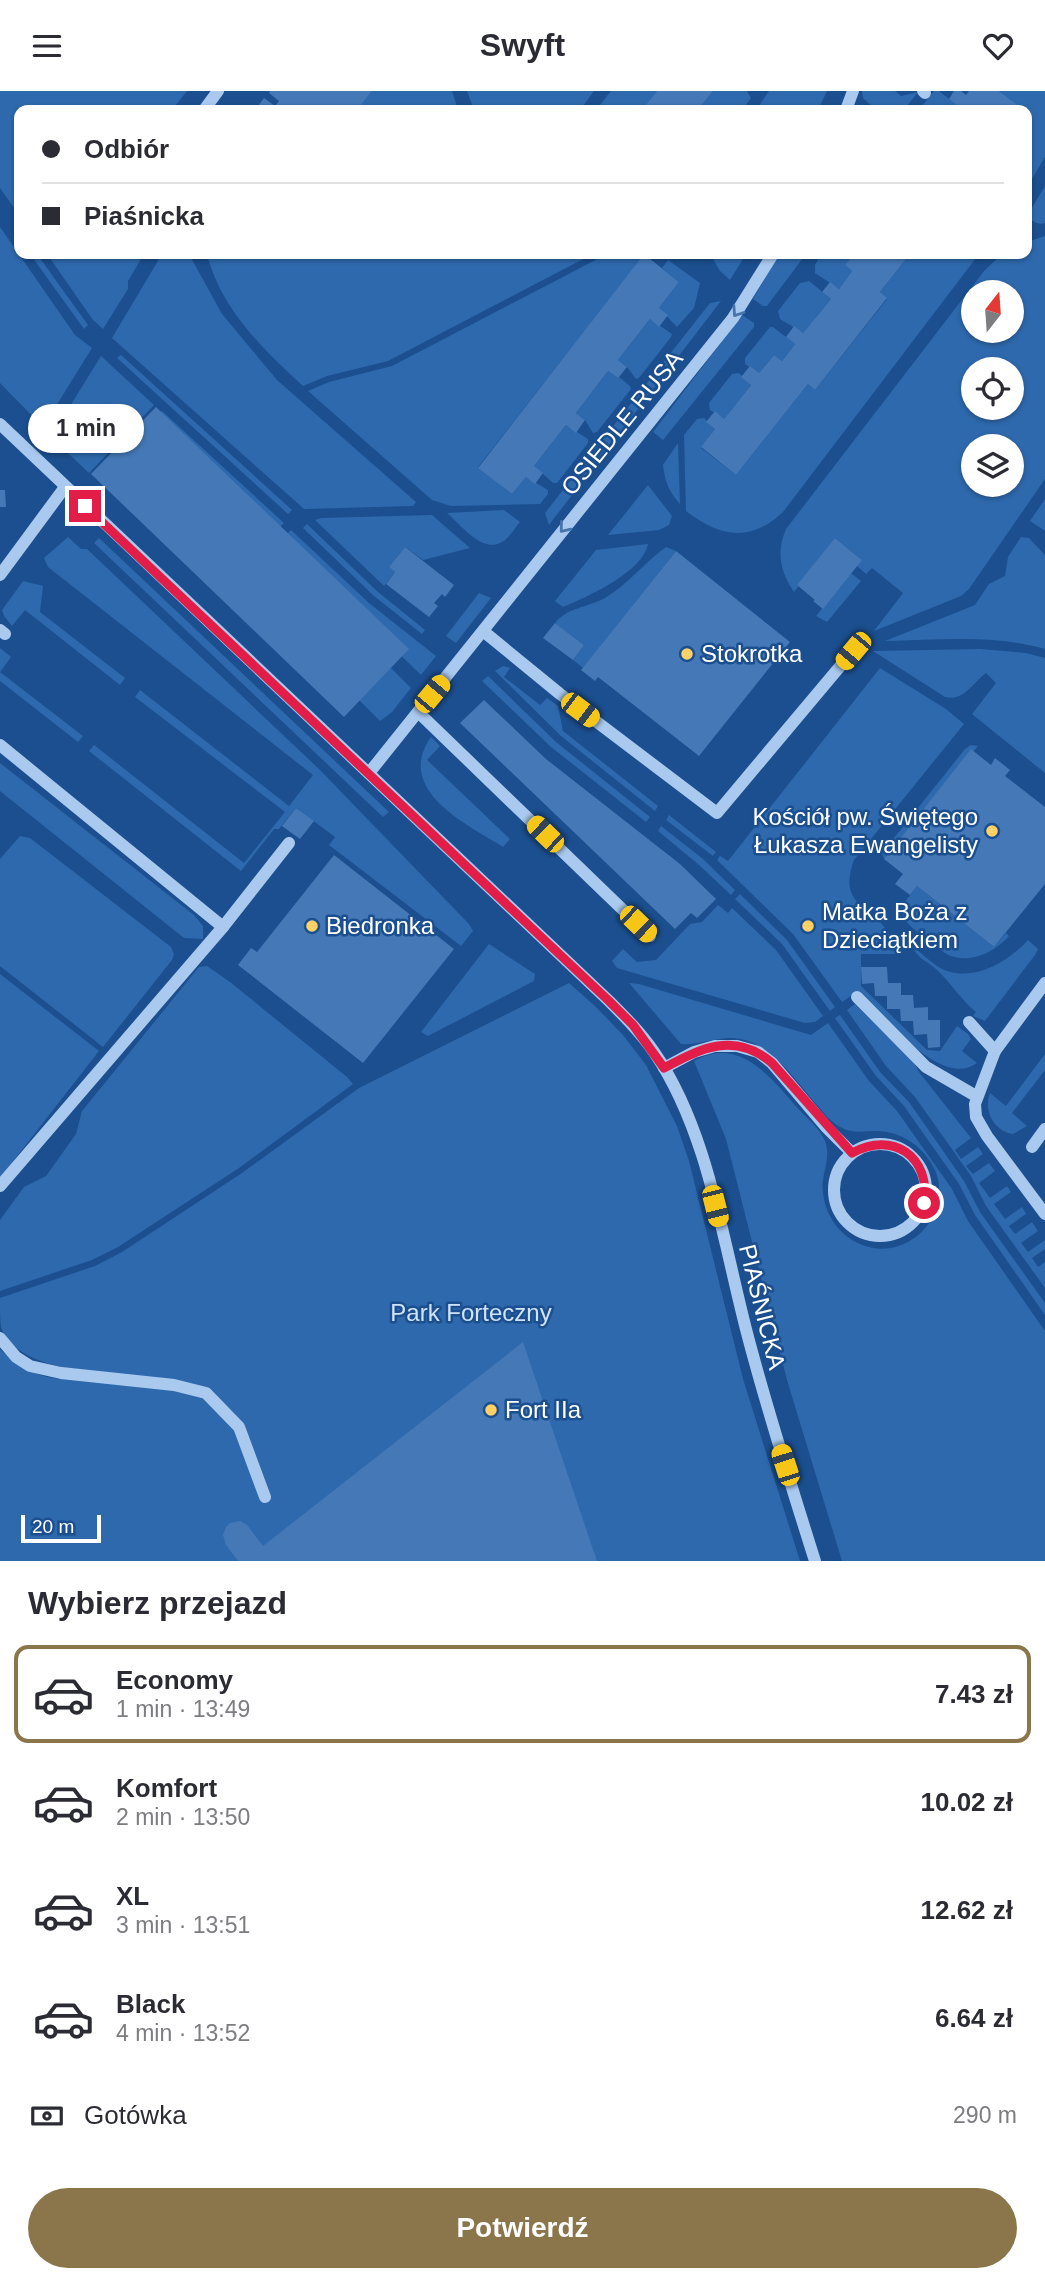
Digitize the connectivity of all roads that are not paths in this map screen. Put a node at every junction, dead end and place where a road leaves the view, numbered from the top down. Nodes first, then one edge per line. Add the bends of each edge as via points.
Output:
1 (770, 259) edge
2 (0, 424) edge
3 (65, 487) junction
4 (0, 575) edge
5 (482, 631) junction
6 (853, 651) dead end
7 (418, 712) junction
8 (0, 745) edge
9 (369, 773) junction
10 (289, 843) dead end
11 (223, 927) junction
12 (650, 936) dead end
13 (1045, 983) edge
14 (857, 997) dead end
15 (969, 1022) dead end
16 (995, 1051) junction
17 (664, 1068) junction
18 (976, 1096) junction
19 (1045, 1129) edge
20 (1032, 1147) dead end
21 (852, 1153) junction
22 (0, 1186) edge
23 (1045, 1215) edge
24 (0, 1338) edge
25 (265, 1497) dead end
26 (815, 1561) edge

1 -> 5 street, OSIEDLE RUSA via 733,318
2 - 3 street, PIAŚNICKA
3 - 4 street
3 - 9 street, PIAŚNICKA
5 - 6 street via 716,813
5 - 7 street, OSIEDLE RUSA
7 - 9 street, OSIEDLE RUSA
7 - 12 street
8 - 11 street
9 - 17 street, PIAŚNICKA via 633,1025
10 - 11 street
11 - 22 street
13 - 16 street
14 - 18 street via 926,1067
15 - 16 street
16 - 18 street
17 - 21 street via 715,1046 758,1052
17 - 26 street, PIAŚNICKA via 704,1161 769,1418
18 - 23 street via 976,1117 987,1136
19 - 20 street
21 - 21 street via 864,1146 891,1145 914,1159 926,1191 912,1223 901,1231 874,1236 849,1225 840,1215 835,1202 836,1175
24 - 25 street via 30,1366 206,1393 239,1427

